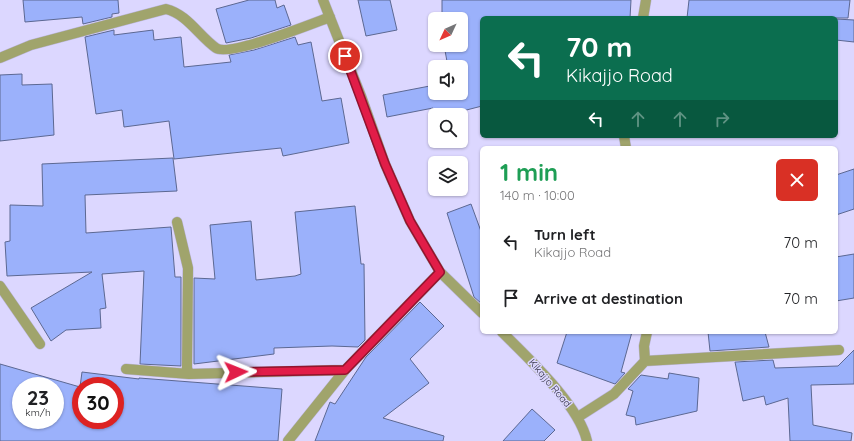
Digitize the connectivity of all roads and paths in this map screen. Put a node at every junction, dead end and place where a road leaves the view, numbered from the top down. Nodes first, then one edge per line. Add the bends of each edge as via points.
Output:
1 (323, 0) edge
2 (646, 0) edge
3 (643, 16) edge
4 (330, 17) junction
5 (0, 58) edge
6 (178, 222) dead end
7 (440, 272) junction
8 (0, 286) edge
9 (480, 311) edge
10 (504, 334) edge
11 (647, 334) edge
12 (40, 344) dead end
13 (839, 350) dead end
14 (645, 361) junction
15 (126, 369) dead end
16 (345, 370) junction
17 (189, 374) junction
18 (578, 417) junction
19 (288, 441) edge
20 (587, 441) edge

1 - 4 street
2 - 3 street
4 - 5 street via 230,50 218,49 178,14 166,9 31,45
4 - 7 street via 385,164 407,214
6 - 17 street via 188,268
7 - 9 street
7 - 16 street
8 - 12 street
10 - 18 street, Kikajjo Road via 535,365
11 - 14 street
13 - 14 street
14 - 18 street via 614,394
15 - 17 street
16 - 17 street
16 - 19 street
18 - 20 street, Kikajjo Road

